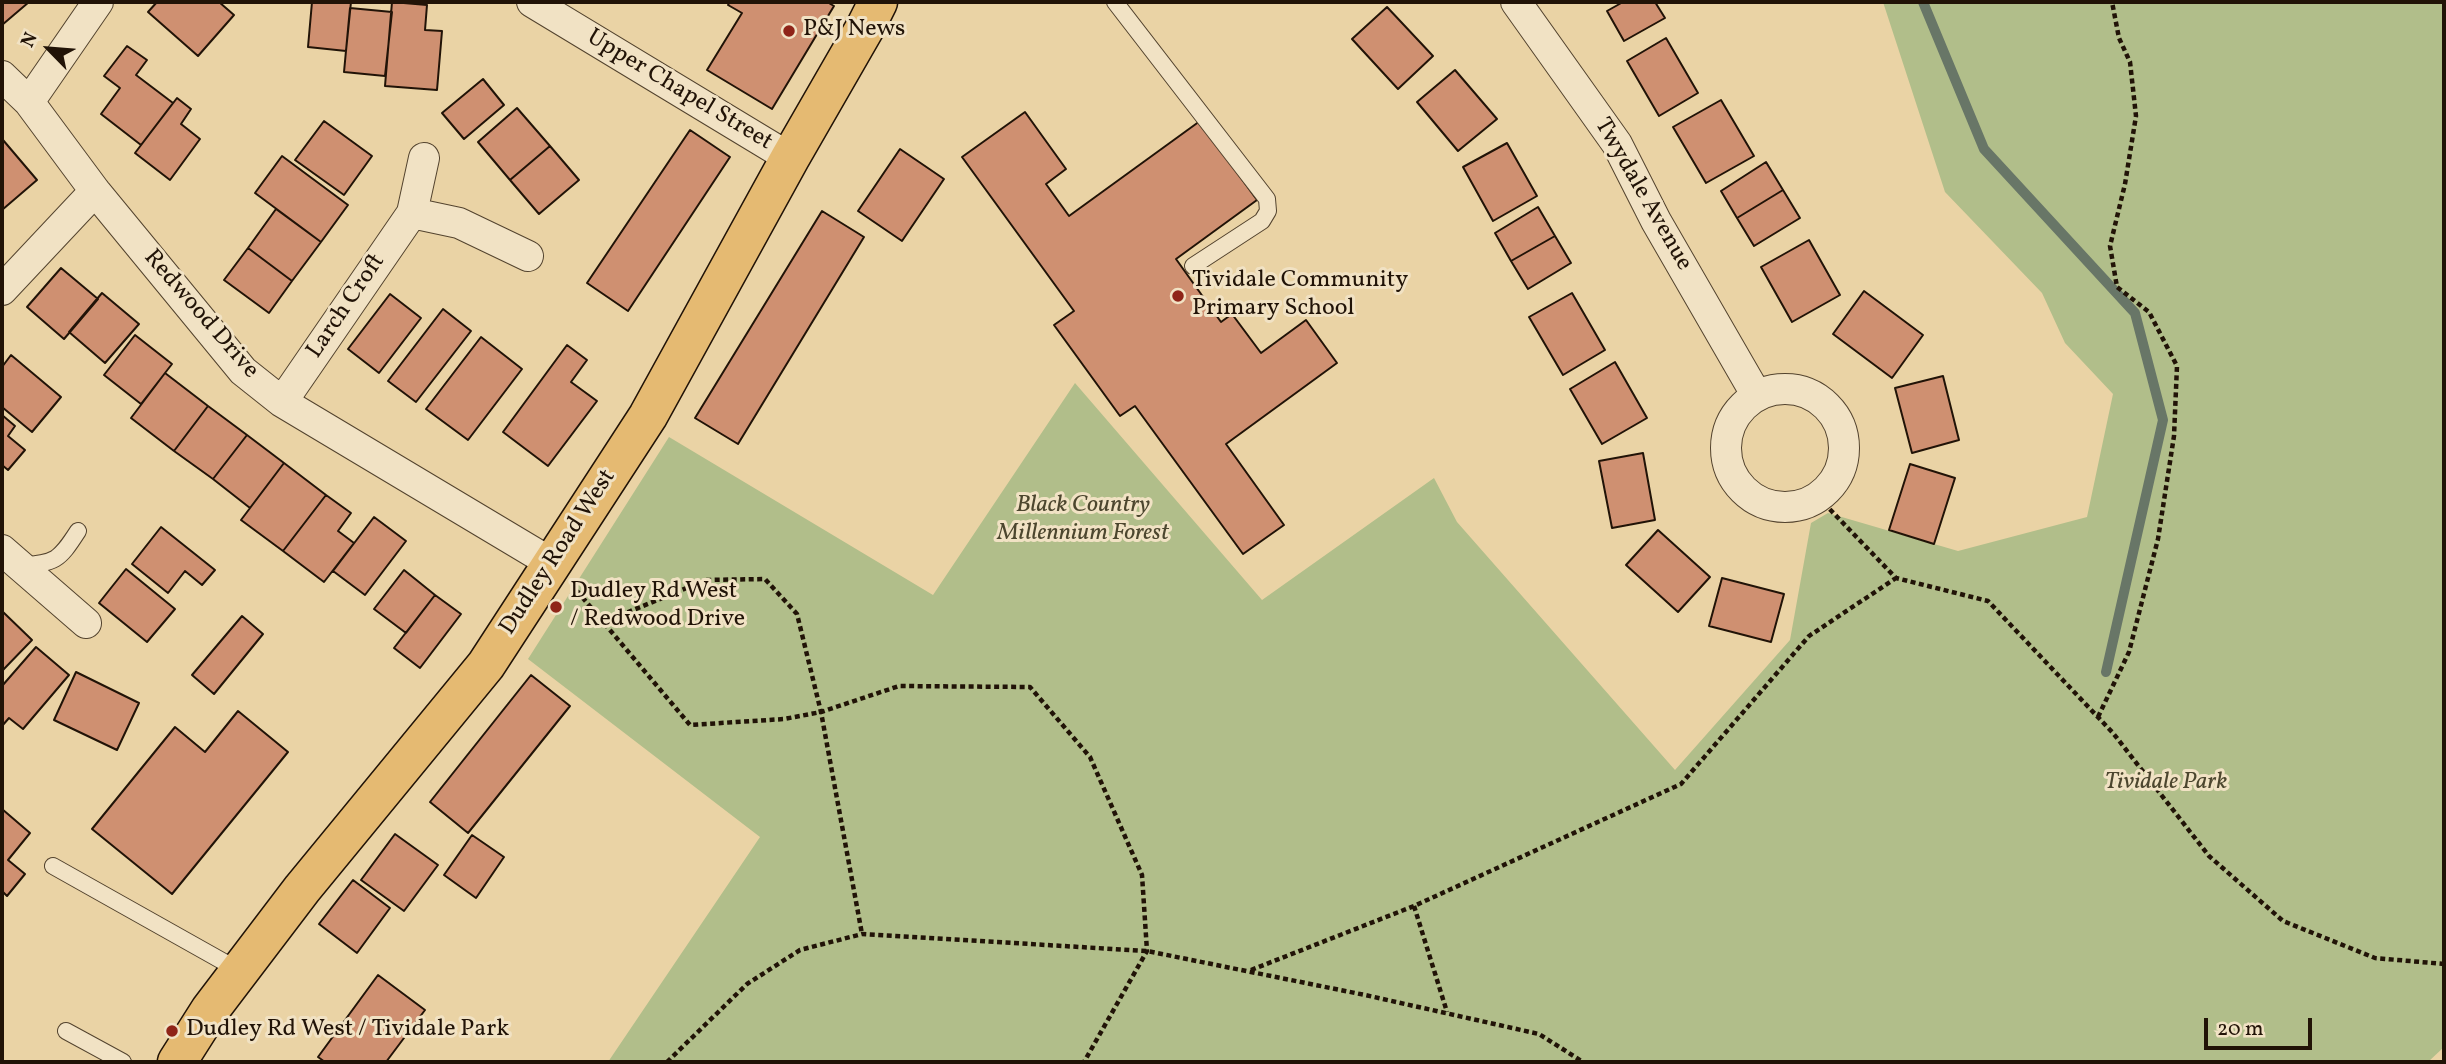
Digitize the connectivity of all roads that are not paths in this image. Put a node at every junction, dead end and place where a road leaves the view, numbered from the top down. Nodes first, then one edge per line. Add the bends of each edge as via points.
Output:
1 (98, 2) edge
2 (532, 2) edge
3 (878, 2) edge
4 (1115, 2) edge
5 (1516, 2) edge
6 (2, 76) edge
7 (29, 102) junction
8 (424, 158) dead end
9 (790, 158) junction
10 (95, 191) junction
11 (412, 213) junction
12 (528, 256) dead end
13 (1194, 266) dead end
14 (2, 290) edge
15 (1757, 396) junction
16 (282, 402) junction
17 (78, 531) dead end
18 (11, 558) edge
19 (553, 564) junction
20 (86, 623) dead end
21 (52, 866) dead end
22 (240, 971) junction
23 (66, 1031) dead end
24 (123, 1062) edge
25 (177, 1062) edge

1 - 7 street
2 - 9 street, Upper Chapel Street
3 - 9 main road, Dudley Road West
4 - 13 lane via 1266,199 1268,211 1262,221
5 - 15 street, Twydale Avenue via 1617,144
6 - 7 street, Redwood Drive
7 - 10 street, Redwood Drive
8 - 11 street, Larch Croft
9 - 19 main road, Dudley Road West via 648,416
10 - 14 street
10 - 16 street, Redwood Drive via 243,371
11 - 12 street via 459,223
11 - 16 street, Larch Croft
15 - 15 street via 1741,408 1731,424 1726,442 1728,461 1747,493 1763,503 1801,505 1832,483 1841,465 1840,425 1814,396 1795,389 1775,389
16 - 19 street, Redwood Drive
17 - 18 lane via 53,562
18 - 20 street
19 - 22 main road, Dudley Road West via 486,665
21 - 22 lane
22 - 25 main road, Dudley Road West
23 - 24 lane

